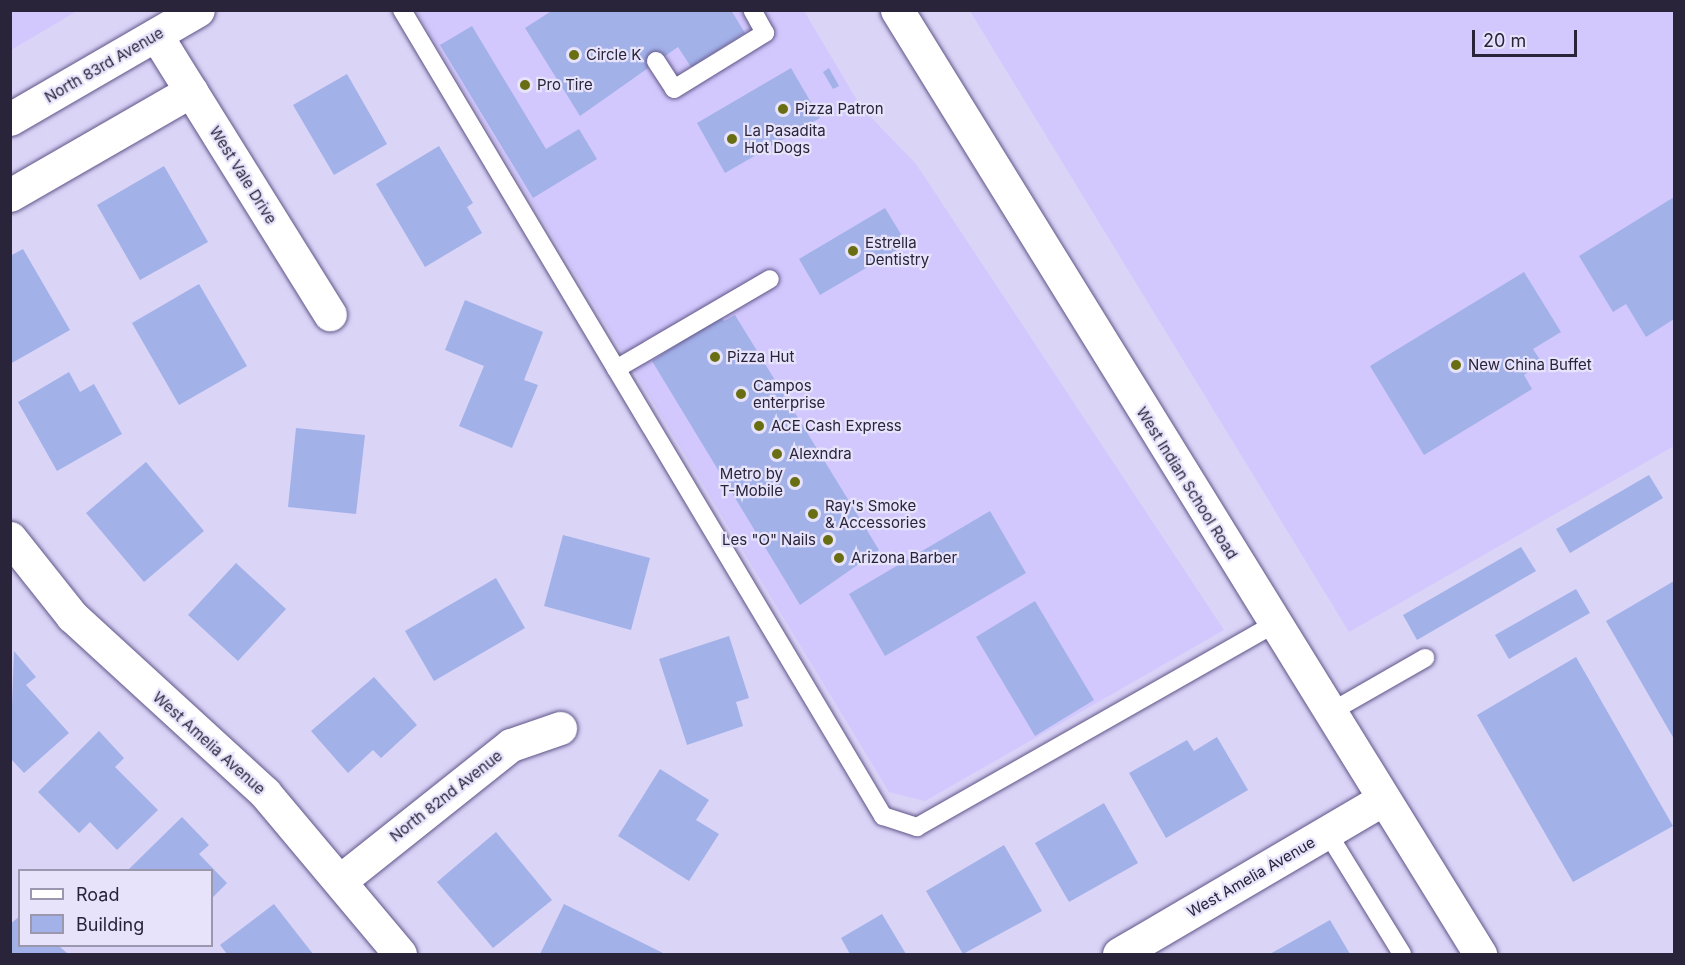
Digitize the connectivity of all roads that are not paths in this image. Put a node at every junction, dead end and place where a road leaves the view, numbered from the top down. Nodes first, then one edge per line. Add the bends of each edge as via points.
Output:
1 (198, 10) edge
2 (402, 10) edge
3 (752, 10) edge
4 (897, 10) edge
5 (156, 35) junction
6 (656, 61) dead end
7 (190, 91) junction
8 (10, 119) edge
9 (10, 195) edge
10 (770, 279) dead end
11 (330, 314) dead end
12 (616, 369) junction
13 (10, 538) edge
14 (1274, 624) junction
15 (1425, 658) dead end
16 (1329, 712) junction
17 (560, 728) dead end
18 (1383, 799) junction
19 (1327, 832) junction
20 (342, 880) junction
21 (400, 954) edge
22 (1119, 954) edge
23 (1402, 954) edge
24 (1480, 954) edge

1 - 5 street, North 83rd Avenue
2 - 12 lane
3 - 6 lane via 765,33 674,89
4 - 14 street, West Indian School Road
5 - 7 street, West Vale Drive
5 - 8 street, North 83rd Avenue
7 - 9 street
7 - 11 street, West Vale Drive
10 - 12 lane
12 - 14 lane via 883,816 917,827
13 - 20 street, West Amelia Avenue via 72,616 265,793
14 - 16 street, West Indian School Road
15 - 16 lane
16 - 18 street, West Indian School Road
17 - 20 street, North 82nd Avenue via 511,745
18 - 19 street, West Amelia Avenue
18 - 24 street, West Indian School Road
19 - 22 street, West Amelia Avenue
19 - 23 lane
20 - 21 street, West Amelia Avenue

